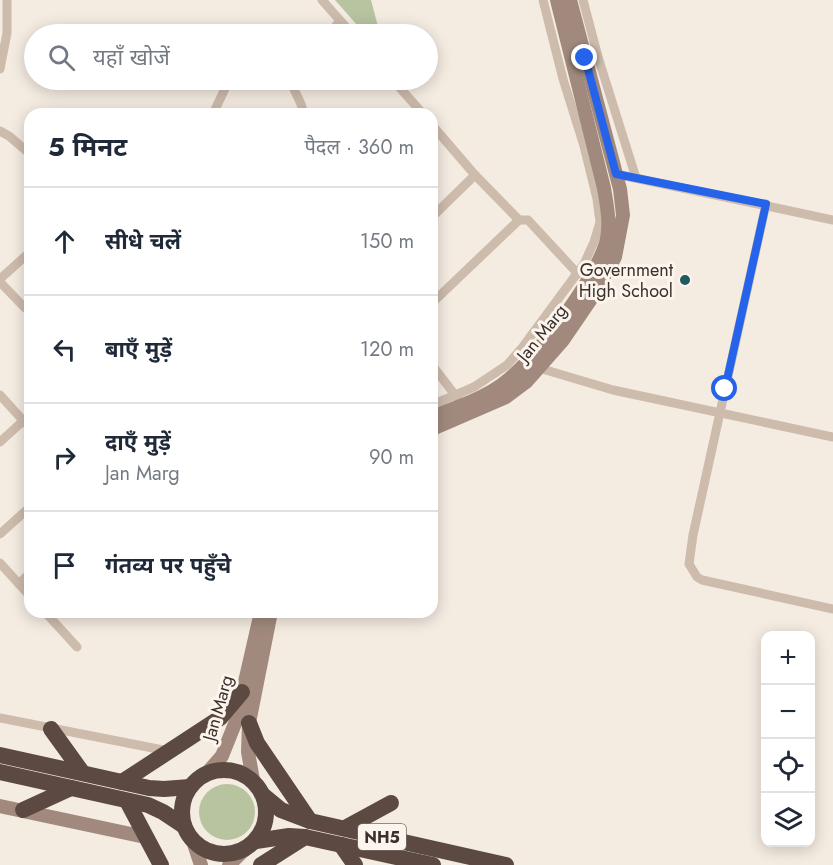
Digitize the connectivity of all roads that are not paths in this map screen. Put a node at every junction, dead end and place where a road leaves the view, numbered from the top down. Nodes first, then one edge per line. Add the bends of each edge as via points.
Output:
1 (7, 0) edge
2 (322, 0) edge
3 (543, 0) edge
4 (557, 0) edge
5 (570, 0) edge
6 (583, 0) edge
7 (340, 21) junction
8 (337, 24) edge
9 (343, 24) edge
10 (1, 67) edge
11 (224, 90) edge
12 (295, 90) edge
13 (402, 90) edge
14 (216, 108) edge
15 (303, 108) edge
16 (418, 108) edge
17 (0, 131) edge
18 (438, 132) edge
19 (440, 134) joint
20 (24, 149) edge
21 (616, 174) junction
22 (475, 175) junction
23 (636, 178) junction
24 (766, 204) junction
25 (438, 211) edge
26 (519, 220) junction
27 (833, 220) edge
28 (24, 258) edge
29 (578, 274) junction
30 (0, 281) edge
31 (438, 297) edge
32 (24, 307) edge
33 (539, 368) junction
34 (438, 373) edge
35 (0, 395) edge
36 (458, 400) junction
37 (438, 404) edge
38 (720, 412) junction
39 (438, 413) edge
40 (24, 422) edge
41 (438, 426) edge
42 (24, 427) edge
43 (833, 437) edge
44 (0, 442) edge
45 (24, 512) edge
46 (0, 534) edge
47 (0, 563) edge
48 (24, 579) edge
49 (19, 584) junction
50 (24, 589) edge
51 (833, 609) edge
52 (50, 618) edge
53 (260, 618) edge
54 (270, 618) edge
55 (77, 647) dead end
56 (242, 692) junction
57 (0, 718) edge
58 (249, 723) junction
59 (51, 729) junction
60 (170, 752) junction
61 (0, 755) edge
62 (0, 772) edge
63 (82, 772) junction
64 (207, 773) junction
65 (253, 780) junction
66 (122, 782) junction
67 (190, 787) junction
68 (71, 788) junction
69 (264, 796) junction
70 (127, 801) junction
71 (391, 803) dead end
72 (0, 806) edge
73 (23, 810) junction
74 (184, 826) junction
75 (308, 829) junction
76 (145, 837) junction
77 (343, 837) junction
78 (193, 841) junction
79 (250, 846) junction
80 (161, 865) edge
81 (201, 865) edge
82 (229, 865) edge
83 (261, 865) edge
84 (355, 865) edge
85 (433, 865) edge
86 (506, 865) edge

1 - 10 street
2 - 7 street
3 - 29 street via 584,146 600,222
4 - 36 main road, Jan Marg via 604,188 609,213 607,241 579,295 524,365 500,386
5 - 21 main road, Jan Marg
6 - 23 street
7 - 8 street
7 - 9 street
11 - 14 street
12 - 15 street
13 - 16 street
17 - 20 street
18 - 19 street
19 - 22 street
21 - 23 street
21 - 33 main road, Jan Marg via 623,215 615,256 591,299
22 - 25 street
22 - 26 street
23 - 24 street
24 - 27 street
24 - 38 street
26 - 29 street via 528,220
26 - 31 street
28 - 30 street
29 - 36 street via 507,365
30 - 32 street
33 - 38 street via 613,390
33 - 41 main road, Jan Marg via 506,397
34 - 36 street
35 - 40 street
36 - 37 street
36 - 39 main road, Jan Marg
38 - 43 street
38 - 51 street via 690,549 692,570 708,582
42 - 44 street
45 - 46 street
47 - 49 street
48 - 49 street
49 - 50 street
52 - 55 street
53 - 56 main road, Jan Marg
54 - 58 main road, Jan Marg
56 - 60 highway via 220,718
56 - 64 main road, Jan Marg via 222,756
57 - 59 street
58 - 65 main road, Jan Marg via 248,752
58 - 75 highway
59 - 60 street
59 - 63 highway
60 - 66 highway
61 - 63 highway
62 - 68 highway
63 - 66 highway
64 - 65 highway via 221,769 240,772
64 - 67 highway
65 - 69 highway, NH5
66 - 67 highway via 164,789
67 - 74 highway via 182,806
68 - 70 highway
68 - 73 highway
69 - 75 highway, NH5 / NH5
69 - 79 highway via 265,824
70 - 74 highway via 155,808
70 - 76 highway
71 - 77 highway
72 - 73 main road
73 - 76 main road
74 - 78 highway
75 - 77 highway, NH5 / NH5
75 - 79 highway, NH5 / NH5
75 - 83 highway
76 - 80 highway
77 - 84 highway
77 - 85 highway, NH5 / NH5
77 - 86 highway, NH5 / NH5
78 - 79 highway, NH5 via 210,853 225,855
78 - 81 main road
79 - 82 main road

